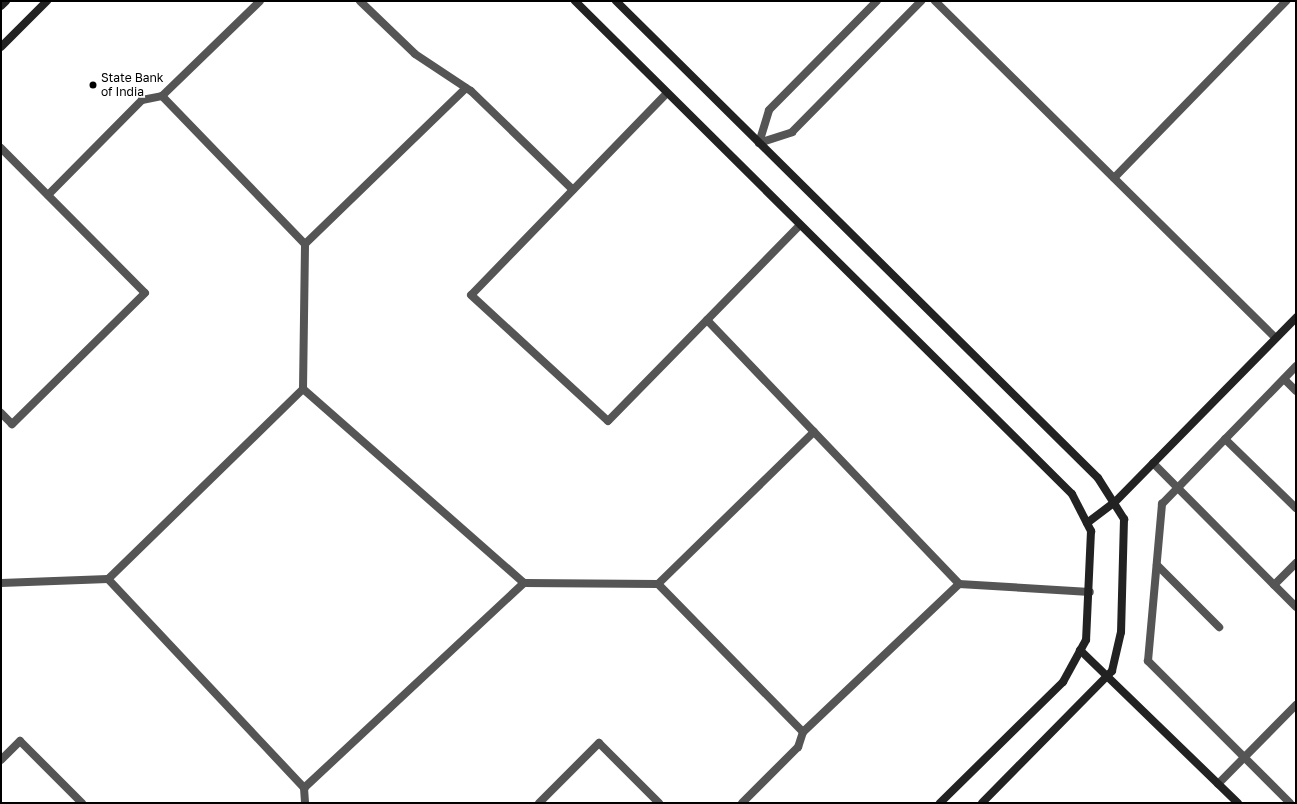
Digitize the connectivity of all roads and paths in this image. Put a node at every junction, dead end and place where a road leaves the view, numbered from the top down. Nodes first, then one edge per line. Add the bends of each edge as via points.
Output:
1 (6, 1) edge
2 (47, 1) edge
3 (260, 1) edge
4 (360, 1) edge
5 (574, 1) edge
6 (616, 1) edge
7 (877, 1) edge
8 (921, 1) edge
9 (935, 1) edge
10 (1286, 1) edge
11 (1, 6) edge
12 (1, 47) edge
13 (466, 88) junction
14 (667, 93) junction
15 (162, 96) junction
16 (759, 142) junction
17 (1, 148) edge
18 (1114, 178) junction
19 (573, 190) junction
20 (48, 195) junction
21 (800, 225) junction
22 (305, 244) junction
23 (1296, 318) edge
24 (707, 320) junction
25 (1276, 338) junction
26 (1296, 366) edge
27 (1284, 379) junction
28 (304, 389) junction
29 (1296, 391) edge
30 (1, 412) edge
31 (814, 432) junction
32 (1225, 439) junction
33 (1153, 463) junction
34 (1178, 488) junction
35 (1114, 503) junction
36 (1296, 508) edge
37 (1087, 523) junction
38 (1296, 564) edge
39 (1157, 565) junction
40 (108, 579) junction
41 (524, 583) junction
42 (1, 584) edge
43 (658, 584) junction
44 (959, 584) junction
45 (1274, 585) junction
46 (1090, 592) junction
47 (1296, 607) edge
48 (1219, 627) dead end
49 (1080, 650) junction
50 (1107, 676) junction
51 (1296, 705) edge
52 (803, 732) junction
53 (1244, 757) junction
54 (1, 760) edge
55 (1218, 784) junction
56 (304, 788) junction
57 (82, 803) edge
58 (305, 803) edge
59 (539, 803) edge
60 (659, 803) edge
61 (742, 803) edge
62 (940, 803) edge
63 (982, 803) edge
64 (1238, 803) edge
65 (1290, 803) edge

1 - 11 street
2 - 12 street
3 - 15 street
4 - 13 street via 415,54
5 - 14 street
6 - 16 street
7 - 16 street via 769,110
8 - 16 street via 792,132
9 - 18 street
10 - 18 street
13 - 19 street
13 - 22 street
14 - 19 street
14 - 21 street
15 - 20 street via 142,100
15 - 22 street
16 - 35 street via 1098,478
17 - 20 street
18 - 25 street
19 - 24 street via 471,295 608,421
20 - 30 street via 145,293 12,424
21 - 24 street
21 - 37 street via 1072,494
22 - 28 street
23 - 25 street
24 - 31 street
25 - 33 street
26 - 27 street
27 - 29 street
27 - 32 street
28 - 40 street
28 - 41 street
31 - 43 street
31 - 44 street
32 - 34 street
32 - 36 street
33 - 34 street
33 - 35 street
34 - 39 street via 1162,504
34 - 45 street
35 - 37 street
35 - 50 street via 1124,519 1121,632 1112,671
37 - 46 street via 1091,531
38 - 45 street
39 - 48 street
39 - 53 street via 1148,661
40 - 42 street
40 - 56 street
41 - 43 street
41 - 56 street
43 - 52 street
44 - 46 street
44 - 52 street
45 - 47 street
46 - 49 street via 1086,640
49 - 50 street
49 - 62 street via 1063,682
50 - 55 street
50 - 63 street
51 - 53 street
52 - 61 street via 798,746
53 - 55 street
53 - 65 street
54 - 57 street via 20,741
55 - 64 street
56 - 58 street
59 - 60 street via 599,743

